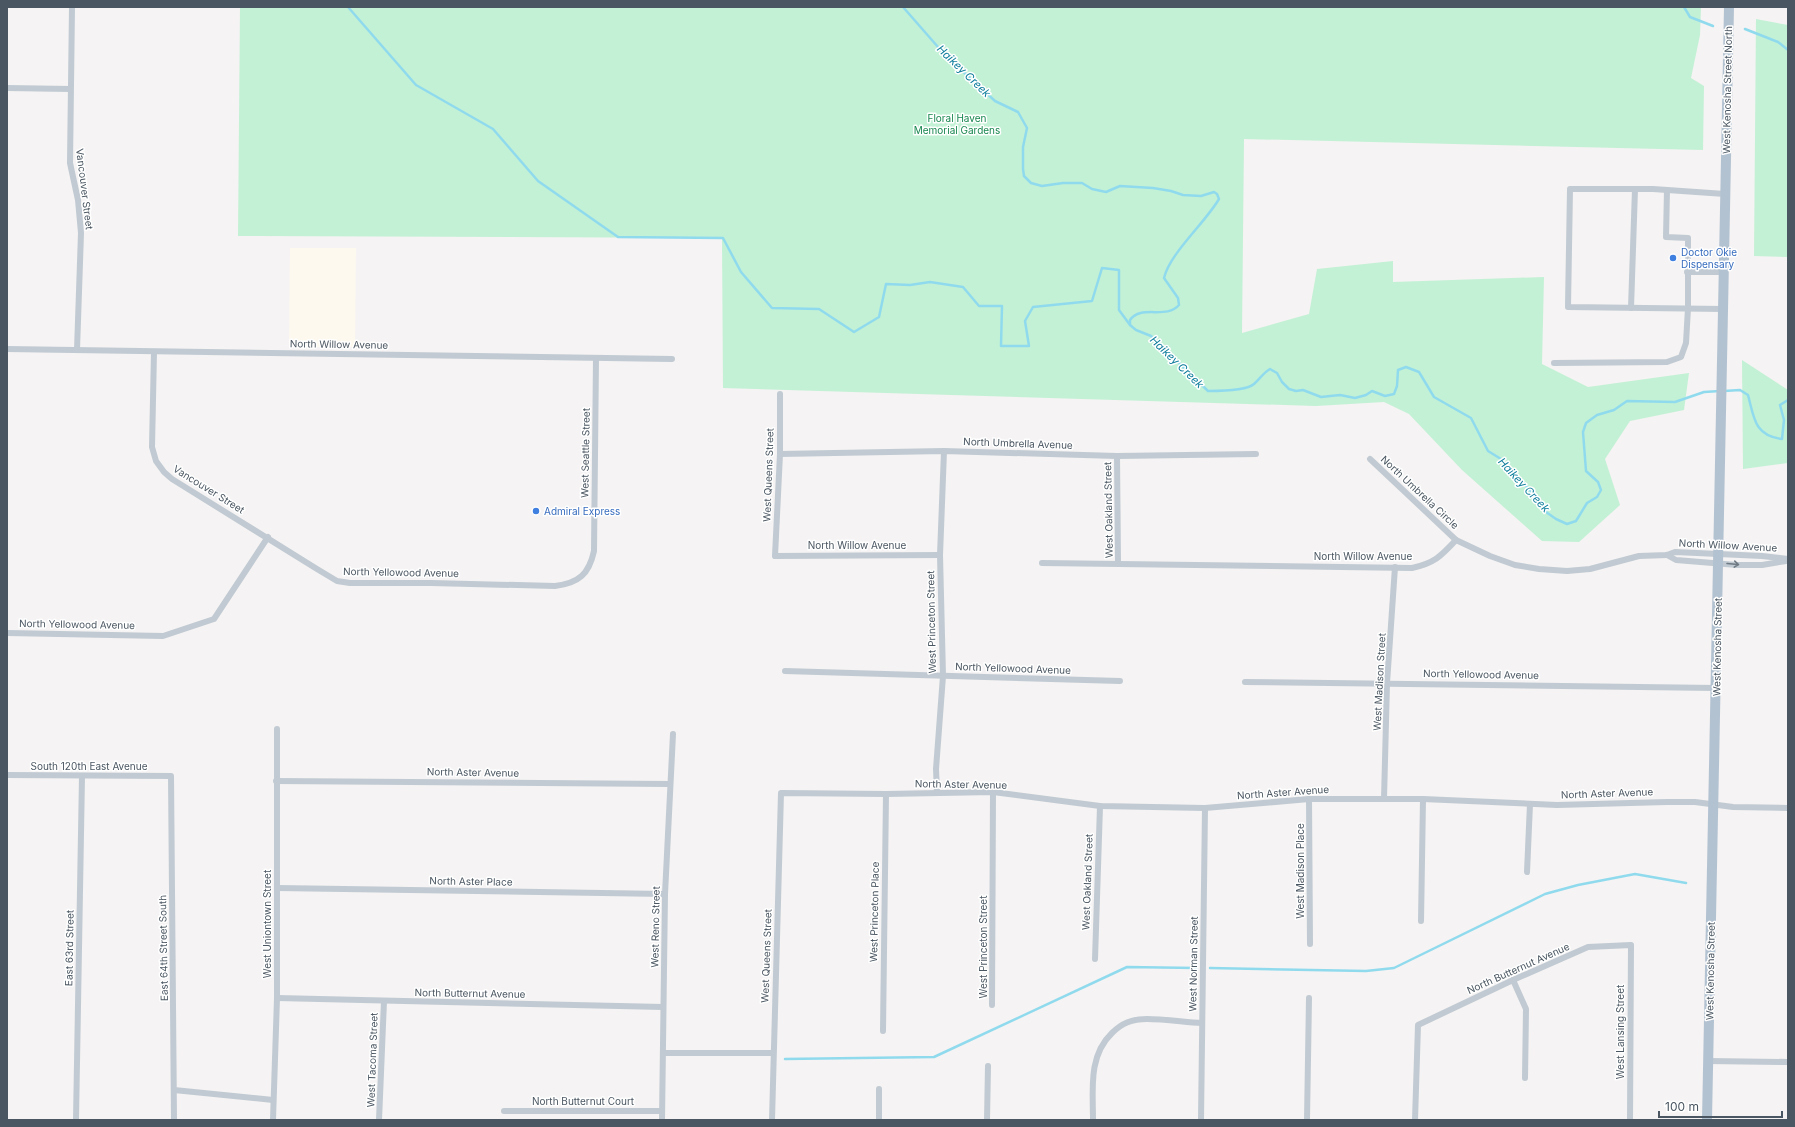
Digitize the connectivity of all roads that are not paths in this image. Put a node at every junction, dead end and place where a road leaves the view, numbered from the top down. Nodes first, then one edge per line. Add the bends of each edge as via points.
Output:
1 (72, 7) edge
2 (1729, 7) edge
3 (7, 88) edge
4 (70, 89) junction
5 (1726, 173) joint
6 (1635, 189) junction
7 (1667, 190) junction
8 (1725, 194) junction
9 (1687, 272) junction
10 (1724, 272) junction
11 (1631, 308) junction
12 (1688, 308) junction
13 (1723, 309) junction
14 (7, 349) edge
15 (76, 350) junction
16 (154, 352) junction
17 (596, 358) junction
18 (672, 358) dead end
19 (1554, 363) dead end
20 (780, 394) dead end
21 (944, 451) junction
22 (780, 454) junction
23 (1256, 454) dead end
24 (1117, 456) junction
25 (1370, 459) dead end
26 (268, 537) junction
27 (1456, 540) junction
28 (940, 555) junction
29 (775, 556) joint
30 (1718, 558) junction
31 (1788, 560) edge
32 (1042, 563) dead end
33 (1118, 563) junction
34 (1395, 567) junction
35 (566, 584) joint
36 (7, 633) edge
37 (785, 672) dead end
38 (943, 676) junction
39 (1120, 681) dead end
40 (1245, 682) dead end
41 (1388, 683) junction
42 (1716, 688) junction
43 (277, 729) dead end
44 (673, 734) dead end
45 (7, 775) edge
46 (82, 776) junction
47 (171, 776) joint
48 (276, 781) junction
49 (669, 784) junction
50 (937, 792) junction
51 (993, 792) junction
52 (781, 793) joint
53 (886, 794) junction
54 (1309, 799) junction
55 (1384, 799) junction
56 (1423, 799) junction
57 (1530, 804) junction
58 (1714, 805) junction
59 (1100, 806) junction
60 (1205, 808) junction
61 (1788, 808) edge
62 (1528, 872) dead end
63 (277, 888) junction
64 (665, 894) junction
65 (1421, 921) dead end
66 (1310, 944) dead end
67 (1631, 945) joint
68 (1095, 958) dead end
69 (1513, 980) junction
70 (277, 998) junction
71 (1309, 998) dead end
72 (384, 1001) junction
73 (992, 1005) dead end
74 (664, 1007) junction
75 (1202, 1023) junction
76 (883, 1031) dead end
77 (663, 1053) junction
78 (773, 1053) junction
79 (1708, 1061) junction
80 (1788, 1062) edge
81 (988, 1066) dead end
82 (1525, 1078) dead end
83 (879, 1089) dead end
84 (174, 1090) junction
85 (273, 1100) junction
86 (504, 1111) dead end
87 (662, 1111) junction
88 (76, 1120) edge
89 (174, 1120) edge
90 (273, 1120) edge
91 (379, 1120) edge
92 (662, 1120) edge
93 (772, 1120) edge
94 (879, 1120) edge
95 (988, 1120) edge
96 (1093, 1120) edge
97 (1201, 1120) edge
98 (1308, 1120) edge
99 (1415, 1120) edge
100 (1630, 1120) edge
101 (1707, 1120) edge

1 - 4 street, Vancouver Street
2 - 5 main road, West Kenosha Street North
3 - 4 street
4 - 15 street, Vancouver Street via 70,163 78,200 81,233
5 - 8 main road, West Kenosha Street
6 - 7 street
6 - 11 street
6 - 11 street via 1570,189 1568,307
7 - 8 street
7 - 9 street via 1666,237 1688,238
8 - 10 main road, West Kenosha Street
9 - 10 street
9 - 12 street
10 - 13 main road, West Kenosha Street
11 - 12 street
12 - 13 street
12 - 19 street via 1686,343 1681,357 1667,362
13 - 30 main road, West Kenosha Street
14 - 15 street, North Willow Avenue
15 - 16 street, North Willow Avenue
16 - 17 street, North Willow Avenue
16 - 26 street, Vancouver Street via 152,447 156,461 172,478
17 - 18 street, North Willow Avenue
17 - 35 street, West Seattle Street via 594,551 584,573 574,582
20 - 22 street, West Queens Street
21 - 22 street, North Umbrella Avenue
21 - 24 street, North Umbrella Avenue
21 - 28 street, West Princeton Street
22 - 29 street, West Queens Street
23 - 24 street, North Umbrella Avenue
24 - 33 street, West Oakland Street
25 - 27 street, North Umbrella Circle
26 - 35 street, North Yellowood Avenue via 337,581 555,586
26 - 36 street, North Yellowood Avenue via 214,619 163,636
27 - 30 street, North Willow Avenue via 1515,565 1567,571 1590,569 1639,556 1668,556 1675,552
27 - 34 street, North Willow Avenue via 1431,563 1412,568
28 - 29 street, North Willow Avenue
28 - 38 street, West Princeton Street
30 - 31 street, North Willow Avenue
30 -> 31 street, North Willow Avenue via 1737,565 1762,565
30 - 42 main road, West Kenosha Street
32 - 33 street, North Willow Avenue
33 - 34 street, North Willow Avenue
34 - 41 street, West Madison Street
37 - 38 street, North Yellowood Avenue
38 - 39 street, North Yellowood Avenue
38 - 50 street, West Princeton Street via 936,769
40 - 41 street, North Yellowood Avenue
41 - 42 street, North Yellowood Avenue
41 - 55 street, West Madison Street
42 - 58 main road, West Kenosha Street
43 - 48 street, West Uniontown Street
44 - 49 street, West Reno Street
45 - 46 street, South 120th East Avenue
46 - 47 street, South 120th East Avenue
46 - 88 street, East 63rd Street
47 - 84 street, East 64th Street South
48 - 49 street, North Aster Avenue
48 - 63 street, West Uniontown Street
49 - 64 street, West Reno Street
50 - 51 street, North Aster Avenue
50 - 53 street, North Aster Avenue
51 - 59 street, North Aster Avenue
51 - 73 street, West Princeton Street
52 - 53 street, North Aster Avenue
52 - 78 street, West Queens Street
53 - 76 street, West Princeton Place
54 - 55 street, North Aster Avenue
54 - 60 street, North Aster Avenue
54 - 66 street, West Madison Place
55 - 56 street, North Aster Avenue
56 - 57 street, North Aster Avenue
56 - 65 street
57 - 58 street, North Aster Avenue via 1667,802
57 - 62 street
58 - 61 street, North Aster Avenue
58 - 79 main road, West Kenosha Street
59 - 60 street, North Aster Avenue
59 - 68 street, West Oakland Street
60 - 75 street, West Norman Street
63 - 64 street, North Aster Place
63 - 70 street, West Uniontown Street
64 - 74 street, West Reno Street
67 - 69 street, North Butternut Avenue via 1588,948
67 - 100 street, West Lansing Street
69 - 82 street via 1526,1009
69 - 99 street, North Butternut Avenue via 1418,1025
70 - 72 street, North Butternut Avenue
70 - 85 street, West Uniontown Street
71 - 98 street
72 - 74 street, North Butternut Avenue
72 - 91 street, West Tacoma Street
74 - 77 street, West Reno Street
75 - 96 street via 1146,1019 1122,1024 1108,1037 1098,1052 1093,1074
75 - 97 street, West Norman Street
77 - 78 street
77 - 87 street, West Reno Street
78 - 93 street, West Queens Street
79 - 80 street
79 - 101 main road, West Kenosha Street
81 - 95 street
83 - 94 street
84 - 85 street
84 - 89 street, East 64th Street South
85 - 90 street, West Uniontown Street
86 - 87 street, North Butternut Court
87 - 92 street, West Reno Street

